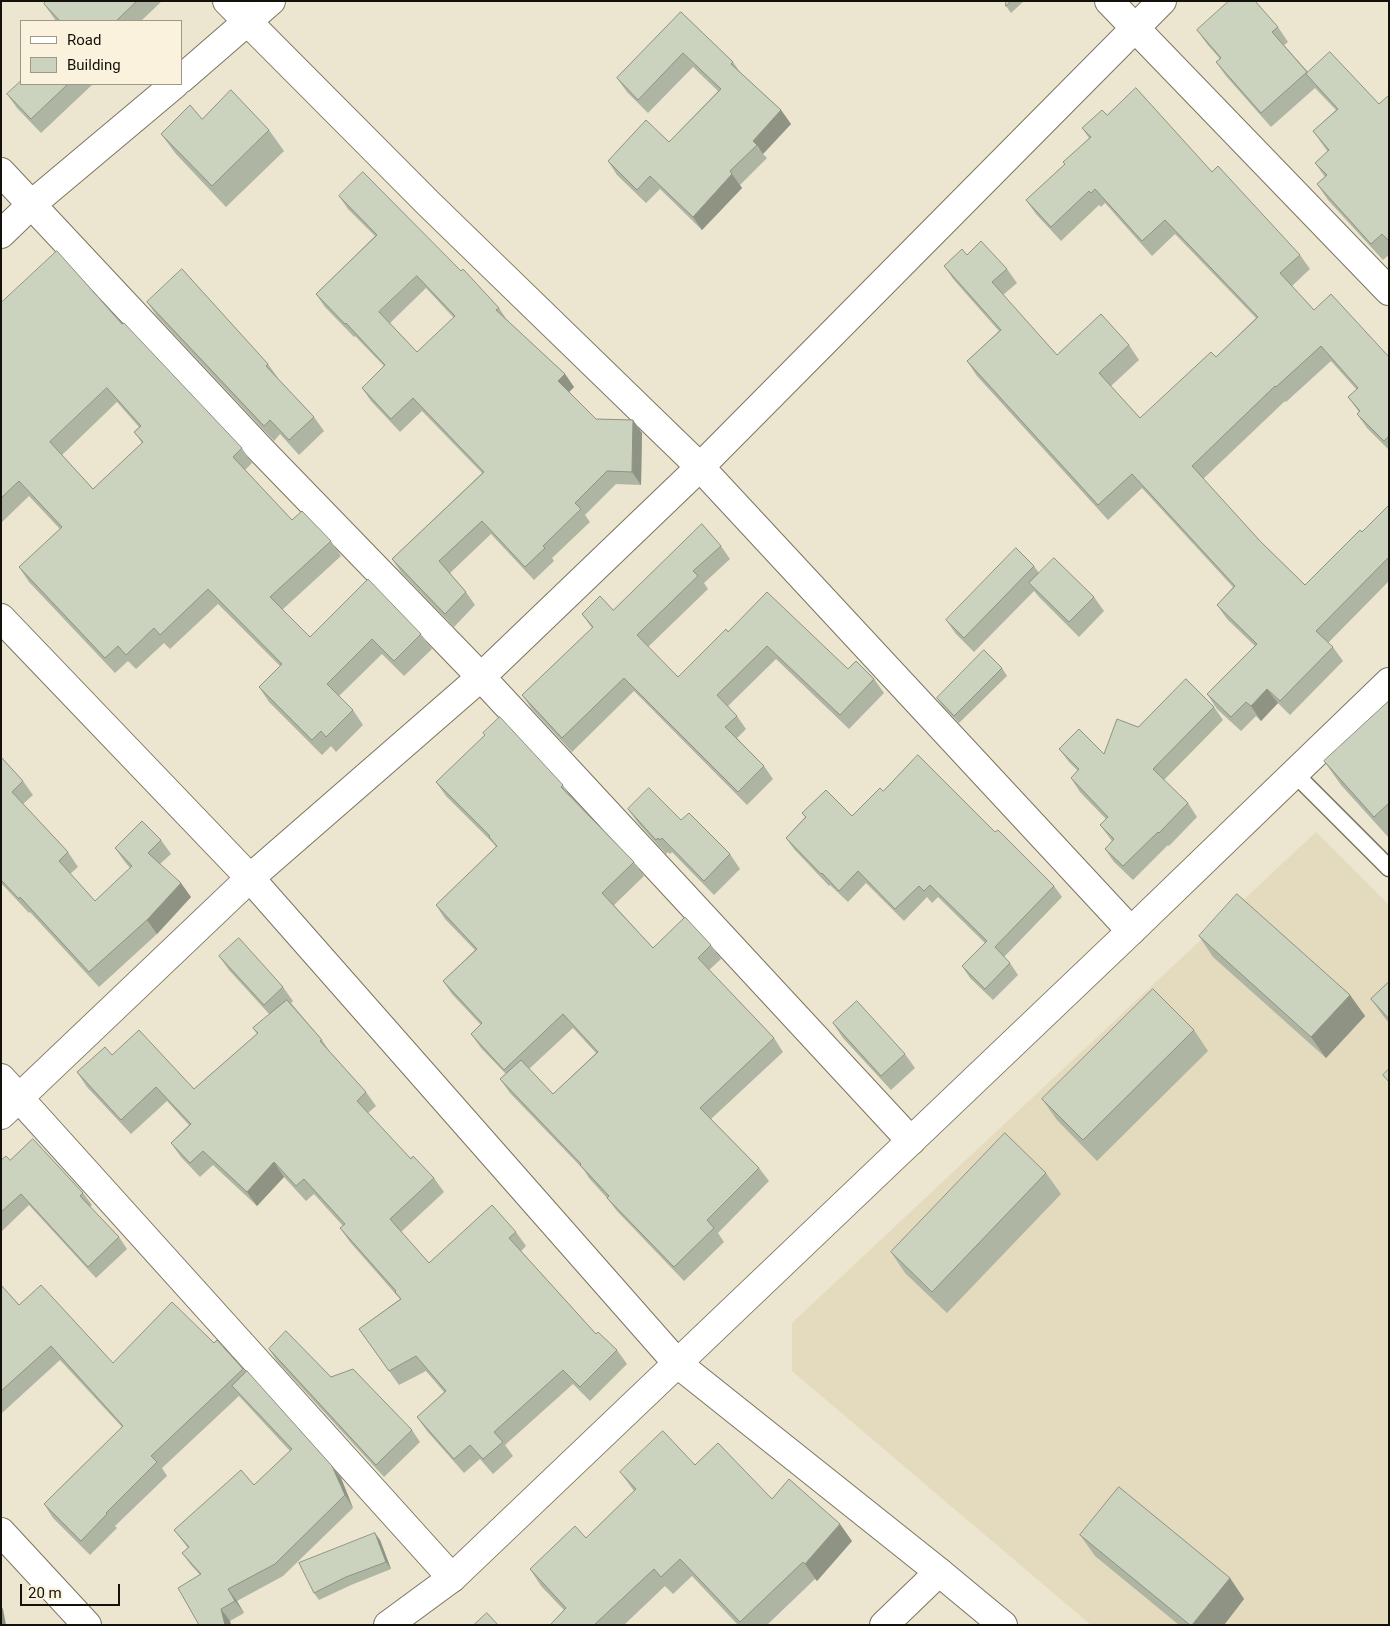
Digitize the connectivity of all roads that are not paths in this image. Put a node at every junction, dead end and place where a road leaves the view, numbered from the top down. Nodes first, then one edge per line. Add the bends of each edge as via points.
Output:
1 (227, 1) edge
2 (271, 1) edge
3 (1109, 1) edge
4 (1162, 1) edge
5 (247, 23) junction
6 (1135, 27) junction
7 (182, 78) edge
8 (174, 85) edge
9 (1, 172) edge
10 (32, 204) junction
11 (1, 234) edge
12 (1389, 291) edge
13 (700, 467) junction
14 (1, 618) edge
15 (481, 677) junction
16 (1389, 682) edge
17 (1294, 773) junction
18 (1389, 868) edge
19 (250, 878) junction
20 (1131, 931) junction
21 (1, 1078) edge
22 (11, 1107) edge
23 (911, 1141) junction
24 (678, 1364) junction
25 (1, 1532) edge
26 (939, 1572) junction
27 (452, 1578) junction
28 (87, 1625) edge
29 (388, 1625) edge
30 (884, 1625) edge
31 (1003, 1625) edge

1 - 5 street
2 - 5 street
3 - 6 street
4 - 6 street
5 - 7 street
5 - 13 street
6 - 12 street
6 - 13 street
8 - 10 street
9 - 10 street
10 - 11 street
10 - 15 street via 262,452
13 - 15 street
13 - 20 street
14 - 19 street
15 - 19 street
15 - 23 street
16 - 17 street
17 - 18 lane
17 - 20 street
19 - 22 street
19 - 24 street
20 - 23 street
21 - 22 street
22 - 27 street
23 - 24 street
24 - 26 street
24 - 27 street
25 - 28 street
26 - 30 street
26 - 31 street
27 - 29 street

